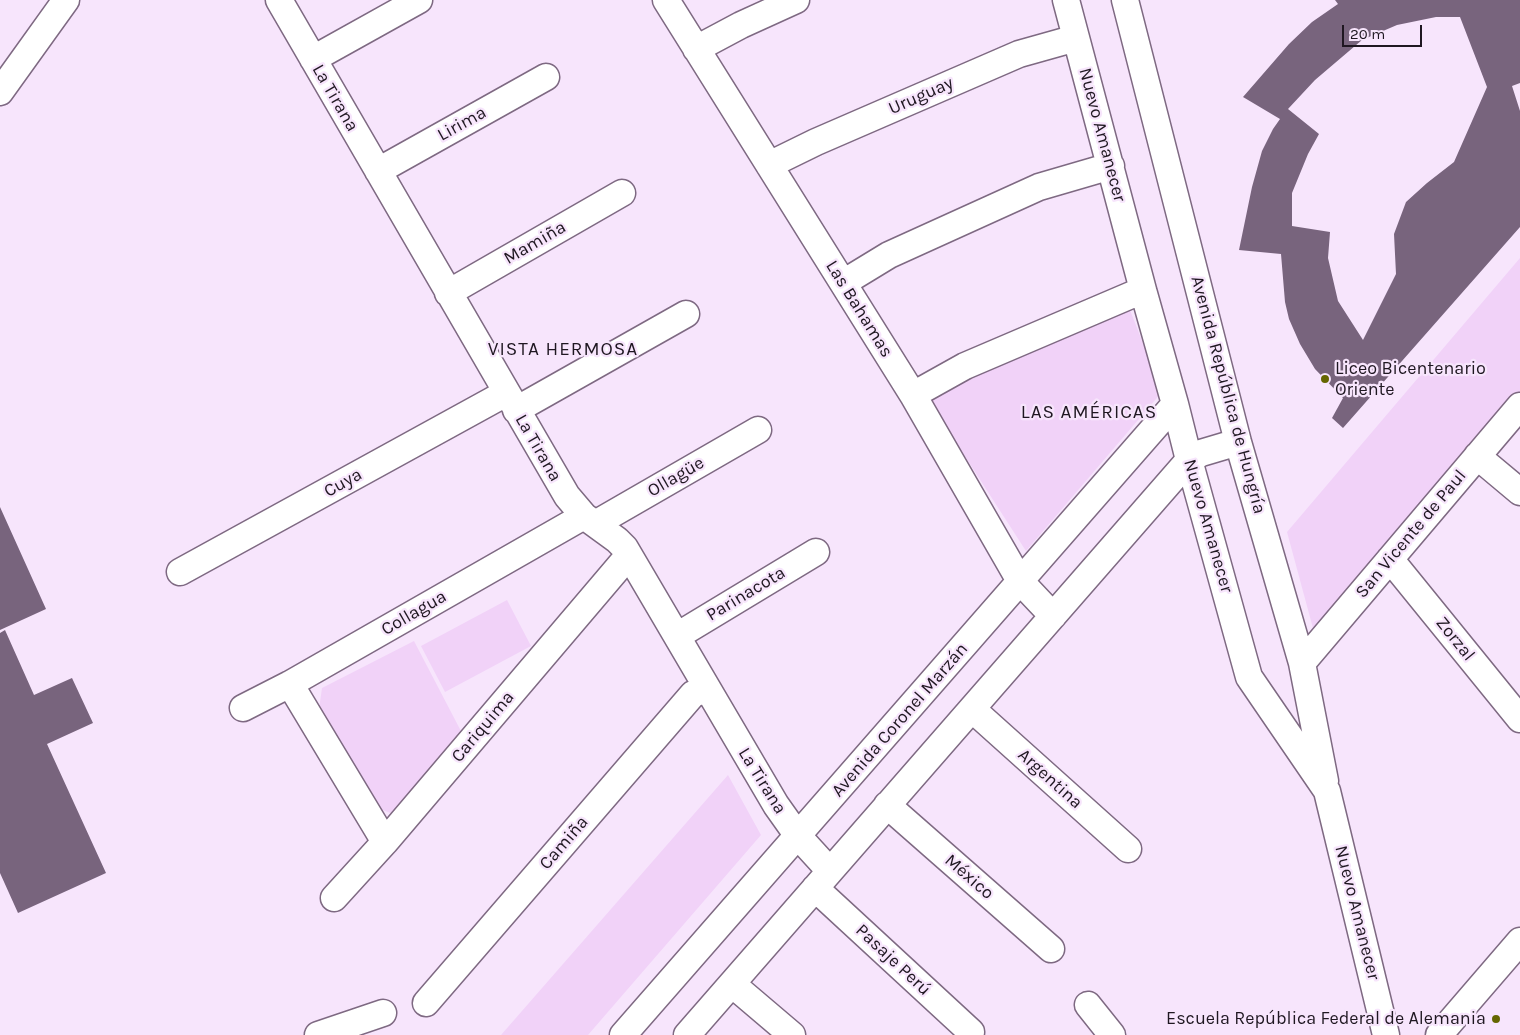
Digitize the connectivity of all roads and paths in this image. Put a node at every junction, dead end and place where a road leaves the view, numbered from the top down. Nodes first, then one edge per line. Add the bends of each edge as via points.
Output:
1 (66, 0) edge
2 (279, 0) edge
3 (419, 0) edge
4 (666, 0) edge
5 (796, 0) edge
6 (1066, 0) edge
7 (1125, 0) edge
8 (1076, 38) junction
9 (696, 49) junction
10 (313, 59) junction
11 (546, 77) dead end
12 (0, 92) edge
13 (769, 165) junction
14 (1111, 166) junction
15 (378, 172) junction
16 (622, 193) dead end
17 (843, 283) junction
18 (1143, 290) junction
19 (448, 293) junction
20 (686, 314) dead end
21 (913, 395) junction
22 (511, 402) junction
23 (1175, 404) junction
24 (1520, 406) edge
25 (758, 430) dead end
26 (1238, 442) junction
27 (1477, 456) junction
28 (1189, 460) junction
29 (1520, 492) edge
30 (589, 520) junction
31 (816, 552) dead end
32 (629, 555) junction
33 (1390, 559) junction
34 (180, 572) dead end
35 (1020, 581) junction
36 (1052, 616) junction
37 (677, 636) junction
38 (1302, 663) junction
39 (290, 684) junction
40 (707, 689) junction
41 (243, 708) dead end
42 (972, 709) junction
43 (1520, 719) edge
44 (1327, 792) junction
45 (887, 805) junction
46 (798, 836) junction
47 (385, 842) junction
48 (1128, 849) dead end
49 (823, 879) junction
50 (334, 898) dead end
51 (1520, 941) edge
52 (1051, 949) dead end
53 (732, 984) junction
54 (426, 1002) dead end
55 (1088, 1005) dead end
56 (383, 1013) dead end
57 (971, 1032) dead end
58 (318, 1035) edge
59 (624, 1035) edge
60 (687, 1035) edge
61 (792, 1035) edge
62 (1112, 1035) edge
63 (1386, 1035) edge
64 (1439, 1035) edge

1 - 12 street
2 - 10 street, La Tirana
3 - 10 street
4 - 9 street, Las Bahamas
5 - 9 street
6 - 8 street, Nuevo Amanecer
7 - 26 street, Avenida República de Hungría
8 - 13 street, Uruguay via 1019,54
8 - 14 street, Nuevo Amanecer
9 - 13 street, Las Bahamas
10 - 15 street, La Tirana
11 - 15 street, Lirima
13 - 17 street, Las Bahamas
14 - 17 street via 1039,187 889,255
14 - 18 street, Nuevo Amanecer
15 - 19 street, La Tirana
16 - 19 street, Mamiña
17 - 21 street, Las Bahamas
18 - 21 street via 965,366
18 - 23 street, Nuevo Amanecer
19 - 22 street, La Tirana
20 - 22 street, Cuya
21 - 35 street, Las Bahamas
22 - 30 street, La Tirana via 567,496
22 - 34 street, Cuya
23 - 28 street, Nuevo Amanecer
23 - 35 street, Avenida Coronel Marzán
24 - 27 street, San Vicente de Paul
25 - 30 street, Ollagüe
26 - 28 street
26 - 38 street, Avenida República de Hungría
27 - 29 street
27 - 33 street, San Vicente de Paul
28 - 36 street
28 - 44 street, Nuevo Amanecer via 1250,677
30 - 32 street, La Tirana via 617,540
30 - 39 street, Collagua
31 - 37 street, Parinacota
32 - 37 street, La Tirana
32 - 47 street, Cariquima
33 - 38 street, San Vicente de Paul
33 - 43 street, Zorzal
35 - 36 street, Las Bahamas
35 - 46 street, Avenida Coronel Marzán
36 - 42 street
37 - 40 street, La Tirana
38 - 44 street, Avenida República de Hungría
39 - 41 street, Collagua
39 - 47 street
40 - 46 street, La Tirana
40 - 54 street, Camiña via 693,694
42 - 45 street
42 - 48 street, Argentina
44 - 63 street, Nuevo Amanecer
45 - 49 street
45 - 52 street, México
46 - 49 street, La Tirana
46 - 59 street, Avenida Coronel Marzán
47 - 50 street, Cariquima
49 - 53 street
49 - 57 street, Pasaje Perú
51 - 64 street
53 - 60 street
53 - 61 street
55 - 62 street
56 - 58 street

